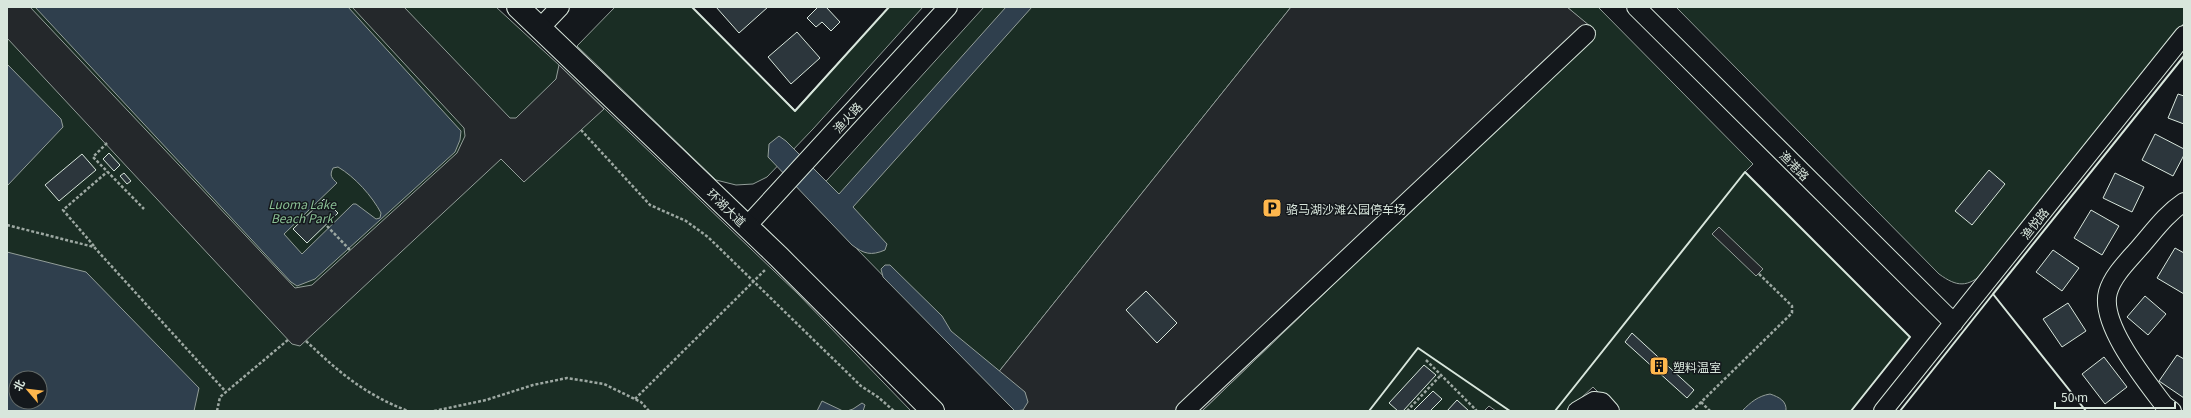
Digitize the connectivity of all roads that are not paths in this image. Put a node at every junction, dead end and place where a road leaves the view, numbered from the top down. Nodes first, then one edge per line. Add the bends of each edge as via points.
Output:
1 (518, 7) edge
2 (560, 7) edge
3 (948, 7) edge
4 (1636, 7) edge
5 (540, 28) junction
6 (1586, 34) dead end
7 (2184, 35) edge
8 (2184, 202) edge
9 (747, 226) junction
10 (1954, 323) junction
11 (933, 411) edge
12 (1185, 411) edge
13 (1577, 411) edge
14 (1610, 411) edge
15 (1883, 411) edge
16 (2172, 411) edge

1 - 5 main road, 环湖大道
2 - 5 street
3 - 9 street, 渔火路
4 - 10 street, 渔港路
5 - 9 main road, 环湖大道
6 - 12 street
7 - 10 street, 渔悦路
8 - 16 street via 2171,211 2120,271 2108,293 2110,316 2126,354 2164,405
9 - 11 main road, 环湖大道
10 - 15 street, 渔悦路
13 - 14 street via 1594,401 1602,402

